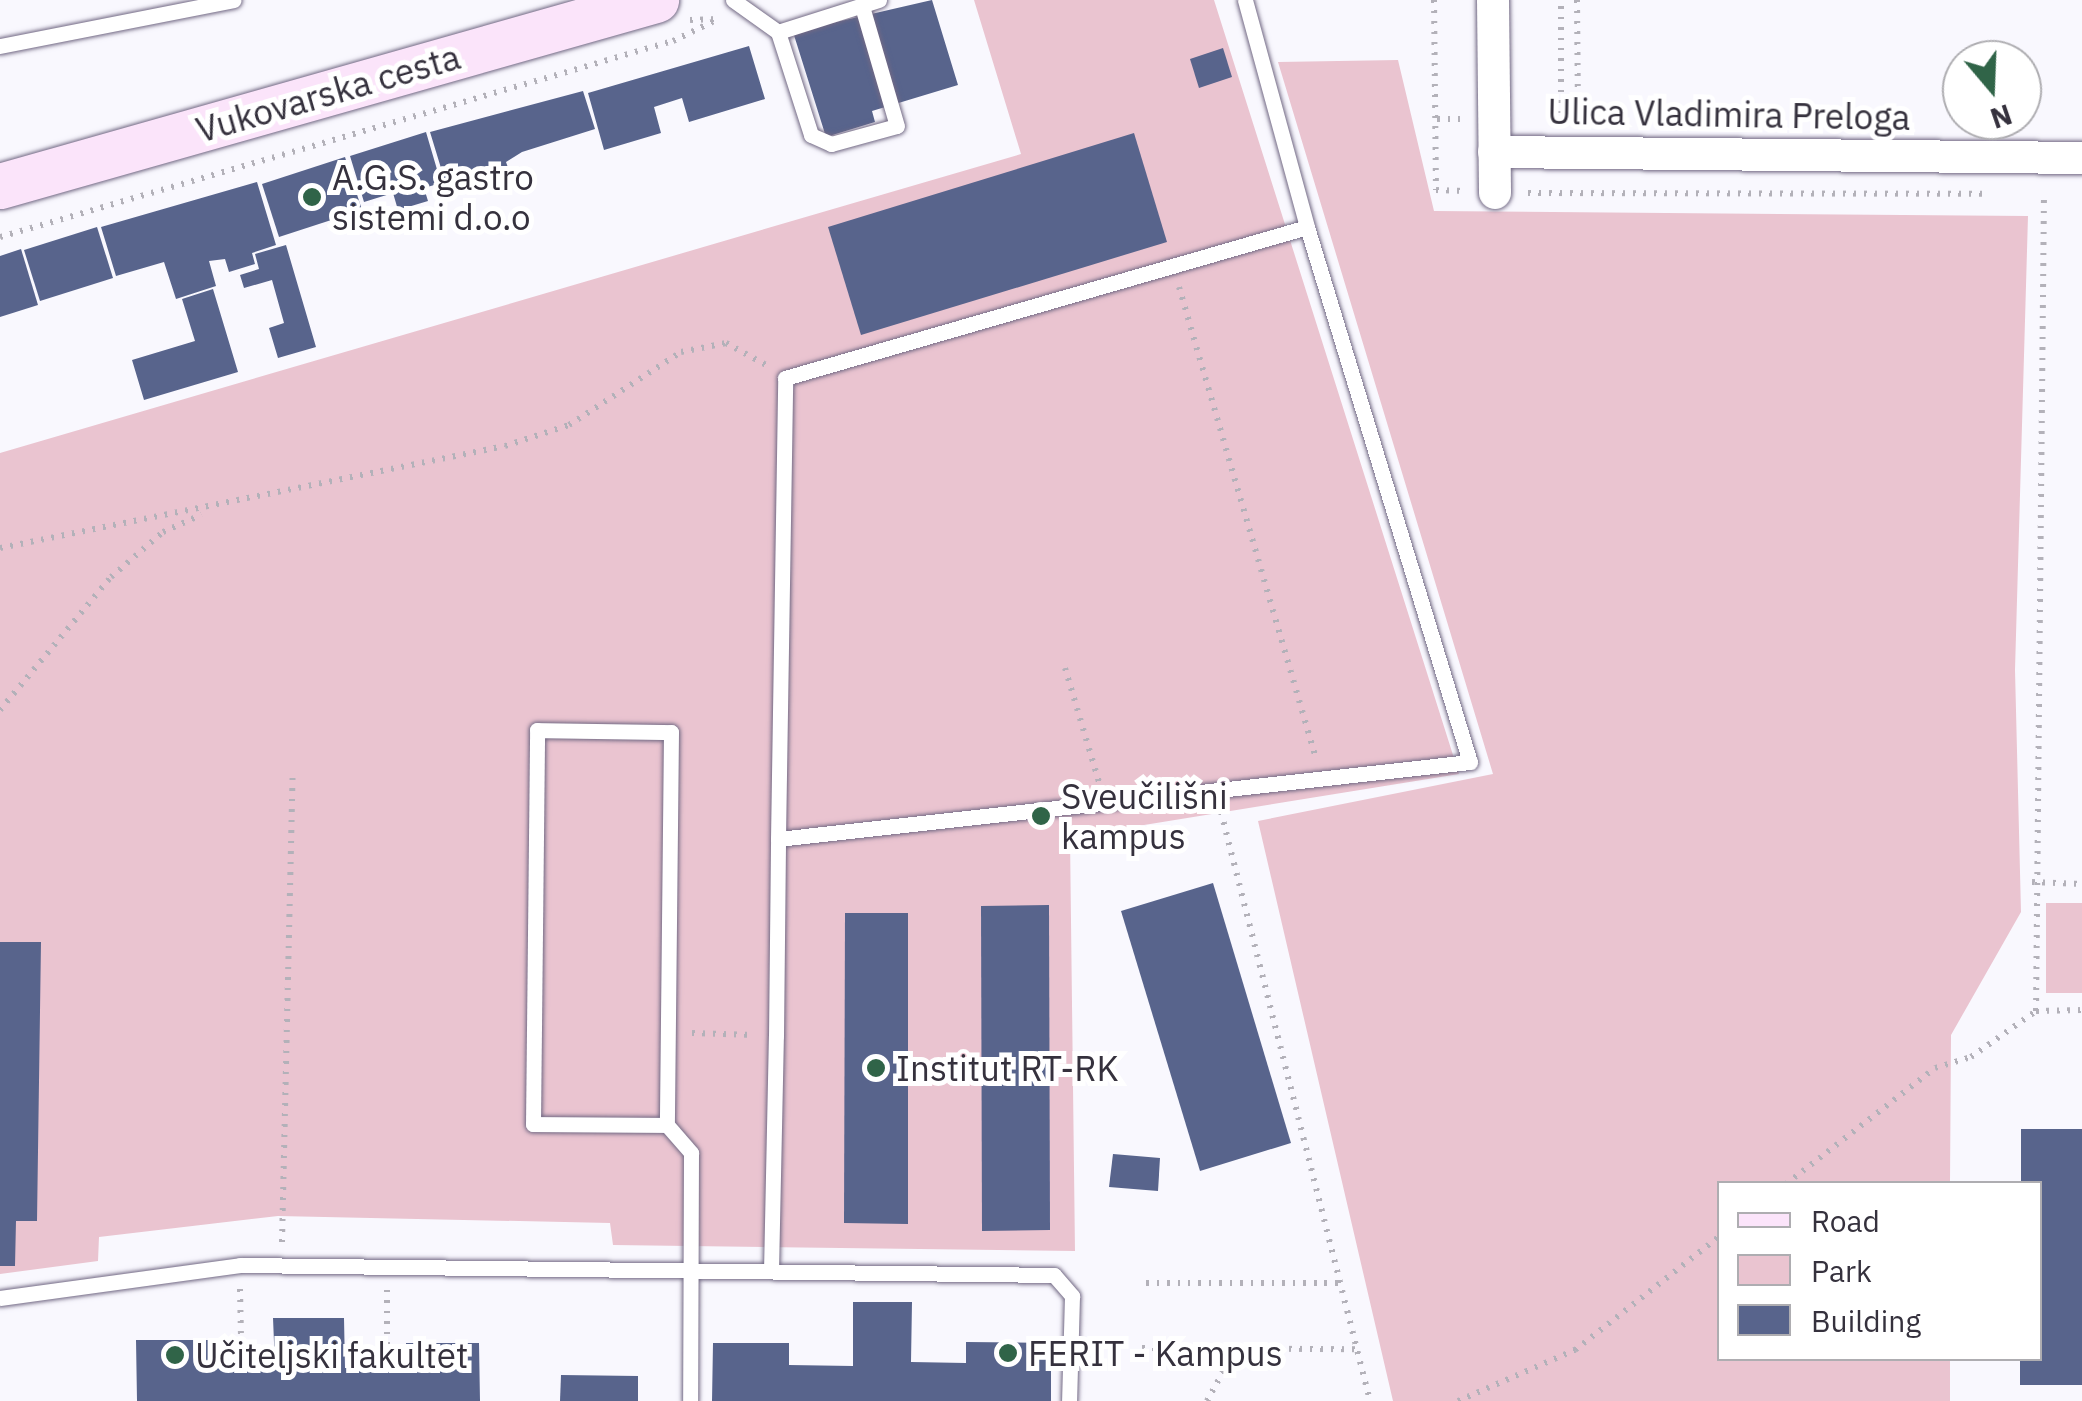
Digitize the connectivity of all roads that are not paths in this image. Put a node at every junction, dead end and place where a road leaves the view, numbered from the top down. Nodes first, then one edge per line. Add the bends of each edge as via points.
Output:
1 (234, 0) edge
2 (656, 0) edge
3 (733, 0) edge
4 (879, 0) edge
5 (1245, 0) edge
6 (1493, 0) edge
7 (864, 10) junction
8 (778, 32) junction
9 (0, 46) edge
10 (1494, 152) junction
11 (2082, 158) edge
12 (0, 186) edge
13 (1495, 193) dead end
14 (1307, 228) junction
15 (778, 839) junction
16 (667, 1125) junction
17 (690, 1268) junction
18 (771, 1271) junction
19 (0, 1298) edge
20 (690, 1401) edge
21 (1069, 1401) edge

1 - 9 lane
2 - 12 main road, Vukovarska cesta
3 - 8 lane
4 - 7 lane
5 - 14 lane
6 - 10 street
7 - 8 lane
7 - 8 lane via 898,126 848,140 818,143 811,135
10 - 11 street, Ulica Vladimira Preloga
10 - 13 street
14 - 15 lane via 786,378
14 - 15 lane via 1470,762 1217,796
15 - 18 lane
16 - 16 lane via 533,1124 537,730 671,732
16 - 17 lane via 691,1153
17 - 18 lane
17 - 19 lane via 240,1265
17 - 20 lane
18 - 21 lane via 1054,1275 1072,1296

